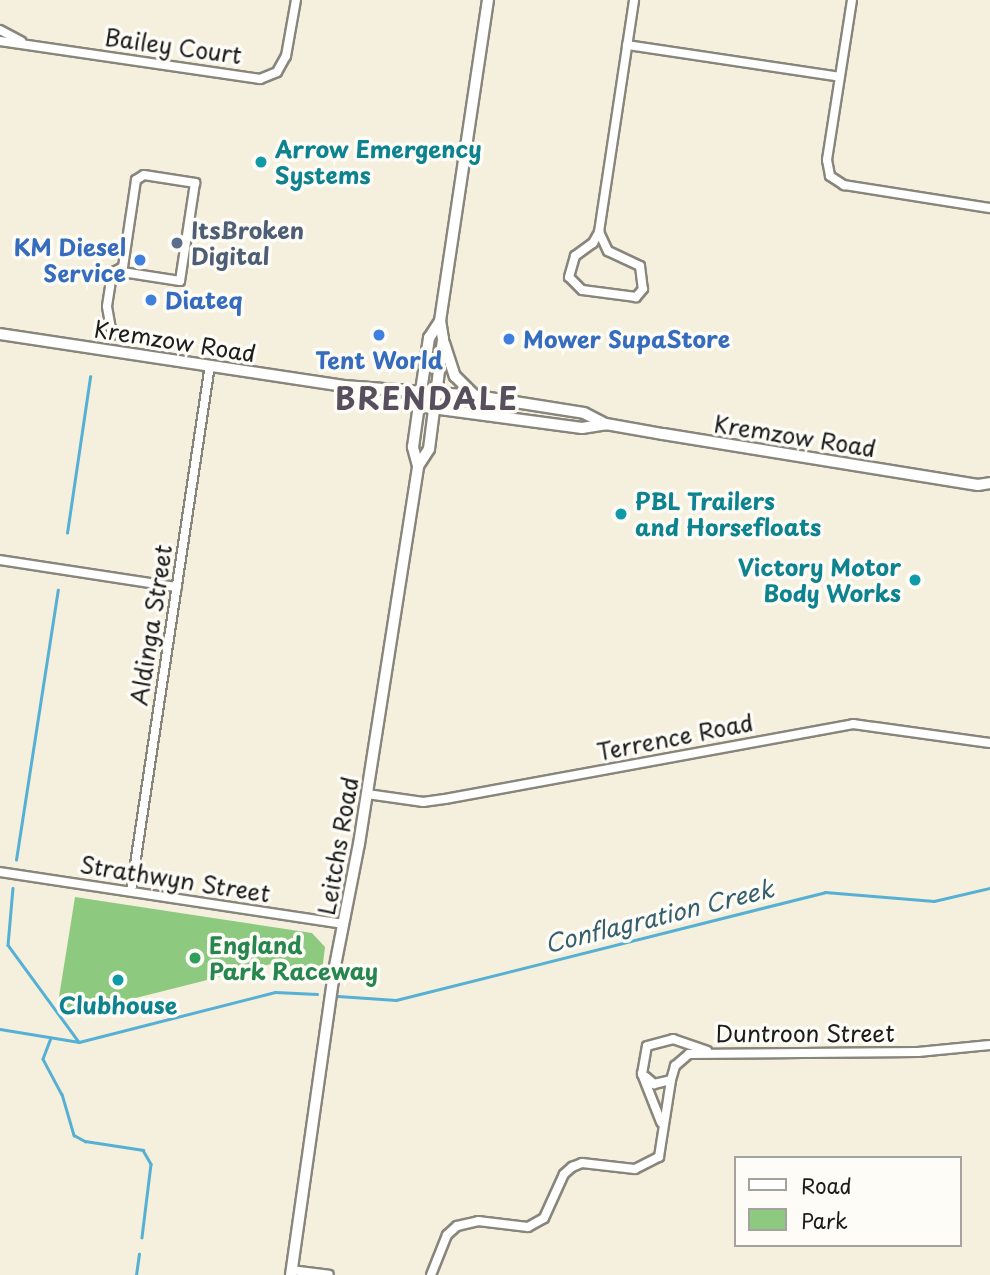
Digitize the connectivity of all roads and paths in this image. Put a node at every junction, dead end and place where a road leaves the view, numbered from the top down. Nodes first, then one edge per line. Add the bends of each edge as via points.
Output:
1 (296, 0) edge
2 (488, 0) edge
3 (634, 0) edge
4 (852, 0) edge
5 (0, 30) edge
6 (0, 41) edge
7 (30, 45) junction
8 (628, 45) junction
9 (840, 78) junction
10 (990, 208) edge
11 (599, 232) junction
12 (116, 271) junction
13 (440, 321) junction
14 (0, 334) edge
15 (112, 335) dead end
16 (443, 339) junction
17 (210, 365) junction
18 (344, 386) junction
19 (421, 391) junction
20 (436, 392) junction
21 (477, 396) junction
22 (419, 405) junction
23 (434, 407) junction
24 (606, 424) junction
25 (418, 466) junction
26 (990, 483) edge
27 (978, 485) junction
28 (990, 491) edge
29 (0, 560) edge
30 (177, 587) junction
31 (990, 743) edge
32 (367, 794) junction
33 (0, 872) edge
34 (131, 891) junction
35 (344, 924) junction
36 (990, 1045) edge
37 (709, 1052) junction
38 (642, 1074) junction
39 (671, 1080) junction
40 (662, 1129) junction
41 (291, 1273) edge
42 (330, 1275) edge
43 (431, 1275) edge

1 - 7 street, Bailey Court via 286,56 277,72 260,79
2 - 13 street, Leitchs Road
3 - 8 street
4 - 9 street
5 - 7 street, Bailey Court
6 - 7 street, Bailey Court
8 - 9 street
8 - 11 street
9 - 10 street via 827,164 834,180
11 - 11 street via 608,251 640,266 643,289 636,297 582,290 573,284 569,266
12 - 12 street via 123,267 136,180 144,176 195,183 180,281
12 - 15 street via 107,306
13 - 16 street, Leitchs Road
13 - 19 street, Leitchs Road via 429,338
14 - 17 street, Kremzow Road
16 - 20 street, Leitchs Road
16 - 21 street via 455,376 466,391
17 - 18 street, Kremzow Road
17 - 30 street, Aldinga Street
18 - 19 street, Kremzow Road
18 - 22 street, Kremzow Road via 365,399
19 - 20 street, Kremzow Road
19 - 22 street, Leitchs Road
20 - 21 street, Kremzow Road
20 - 23 street, Leitchs Road
21 - 24 street, Kremzow Road via 584,413
22 - 23 street, Kremzow Road
22 - 25 street, Leitchs Road via 413,446
23 - 24 street, Kremzow Road via 582,428
23 - 25 street, Leitchs Road via 429,449
24 - 27 street, Kremzow Road
25 - 32 street, Leitchs Road
26 - 27 street, Kremzow Road
27 - 28 street, Kremzow Road
29 - 30 street
30 - 34 street, Aldinga Street
31 - 32 street, Terrence Road via 853,724 434,801
32 - 35 street, Leitchs Road
33 - 34 street, Strathwyn Street
34 - 35 street, Strathwyn Street
35 - 41 street, Leitchs Road
36 - 37 street, Duntroon Street via 918,1052
37 - 38 street via 673,1039 659,1040 647,1046
37 - 39 street, Duntroon Street via 689,1054 675,1066
38 - 39 street via 654,1084
38 - 40 street via 659,1109
39 - 40 street, Duntroon Street
40 - 43 street, Duntroon Street via 659,1157 635,1169 582,1163 572,1167 564,1174 544,1218 528,1227 478,1221 457,1226 447,1235
41 - 42 street

